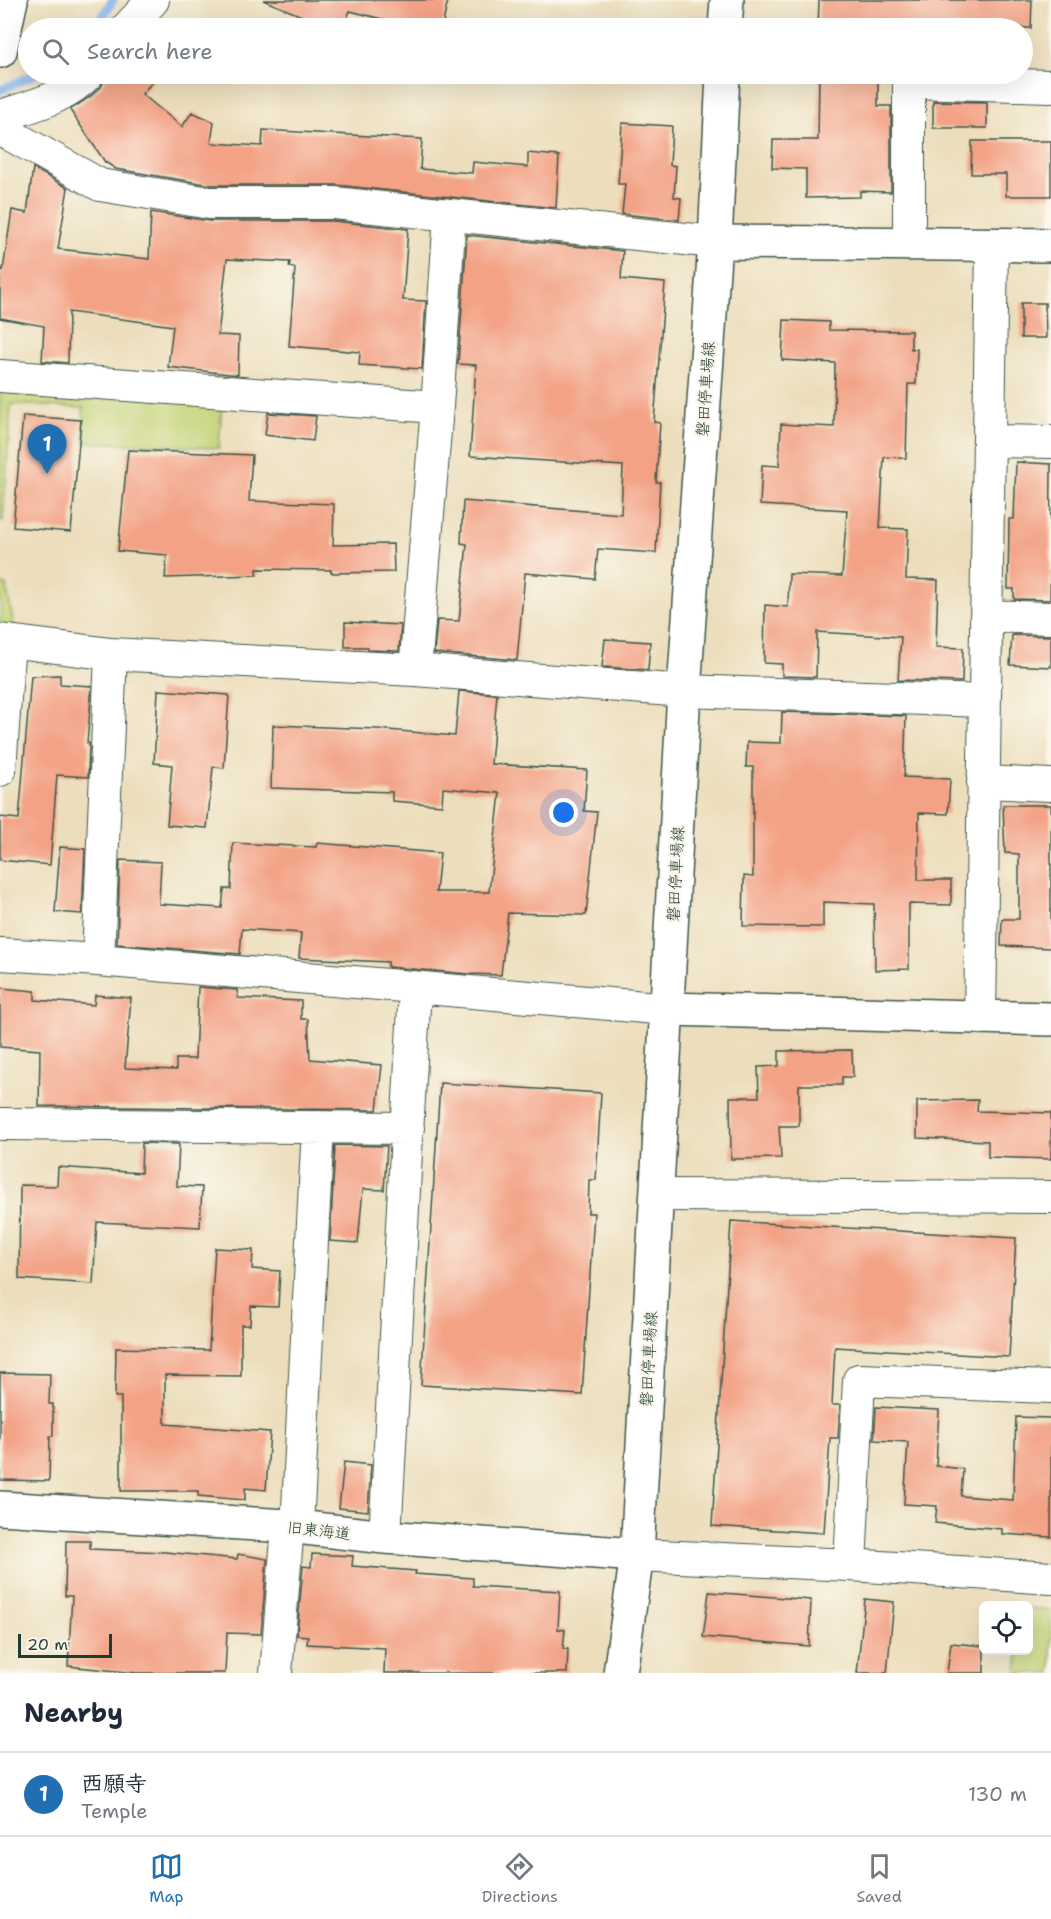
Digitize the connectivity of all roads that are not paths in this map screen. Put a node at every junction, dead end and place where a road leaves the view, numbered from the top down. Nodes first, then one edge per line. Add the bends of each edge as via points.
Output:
1 (11, 0) edge
2 (727, 0) edge
3 (726, 18) edge
4 (0, 51) edge
5 (76, 84) edge
6 (723, 84) edge
7 (909, 84) edge
8 (980, 84) edge
9 (1051, 86) edge
10 (0, 116) edge
11 (0, 129) edge
12 (450, 215) junction
13 (715, 242) junction
14 (909, 243) junction
15 (992, 244) junction
16 (1051, 245) edge
17 (0, 376) edge
18 (437, 407) junction
19 (988, 441) junction
20 (1051, 442) edge
21 (986, 616) junction
22 (1051, 618) edge
23 (4, 640) edge
24 (111, 654) junction
25 (415, 670) junction
26 (684, 691) junction
27 (985, 701) junction
28 (0, 770) edge
29 (983, 782) junction
30 (1051, 785) edge
31 (0, 954) edge
32 (98, 960) junction
33 (415, 988) junction
34 (668, 1009) junction
35 (980, 1018) junction
36 (1051, 1018) edge
37 (0, 1124) edge
38 (318, 1127) junction
39 (408, 1128) junction
40 (657, 1195) junction
41 (1051, 1197) edge
42 (1051, 1387) edge
43 (0, 1508) edge
44 (293, 1526) junction
45 (386, 1537) junction
46 (637, 1555) junction
47 (850, 1565) junction
48 (1051, 1578) edge
49 (276, 1673) edge
50 (620, 1673) edge

1 - 4 main road
2 - 3 main road
5 - 10 street via 56,98
6 - 13 main road, 磐田停車場線
7 - 14 street
8 - 9 street
11 - 12 street via 100,185 210,203 334,203
12 - 13 street
12 - 18 street
13 - 14 main road
13 - 26 main road, 磐田停車場線
14 - 15 main road
15 - 16 main road
15 - 19 street
17 - 18 street
18 - 25 street
19 - 20 street
19 - 21 street
21 - 22 street
21 - 27 street
23 - 24 street
23 - 28 street
24 - 25 street
24 - 32 street
25 - 26 street
26 - 27 street
26 - 34 main road, 磐田停車場線
27 - 29 street
29 - 30 street
29 - 35 street
31 - 32 street
32 - 33 street
33 - 34 street
33 - 39 street
34 - 35 main road
34 - 40 main road, 磐田停車場線
35 - 36 main road
37 - 38 street
38 - 39 street
38 - 44 street
39 - 45 street
40 - 41 street
40 - 46 main road, 磐田停車場線
42 - 47 street via 859,1380
43 - 44 main road, 旧東海道
44 - 45 main road, 旧東海道
44 - 49 street
45 - 46 main road, 旧東海道
46 - 47 street
46 - 50 main road, 磐田停車場線
47 - 48 street

